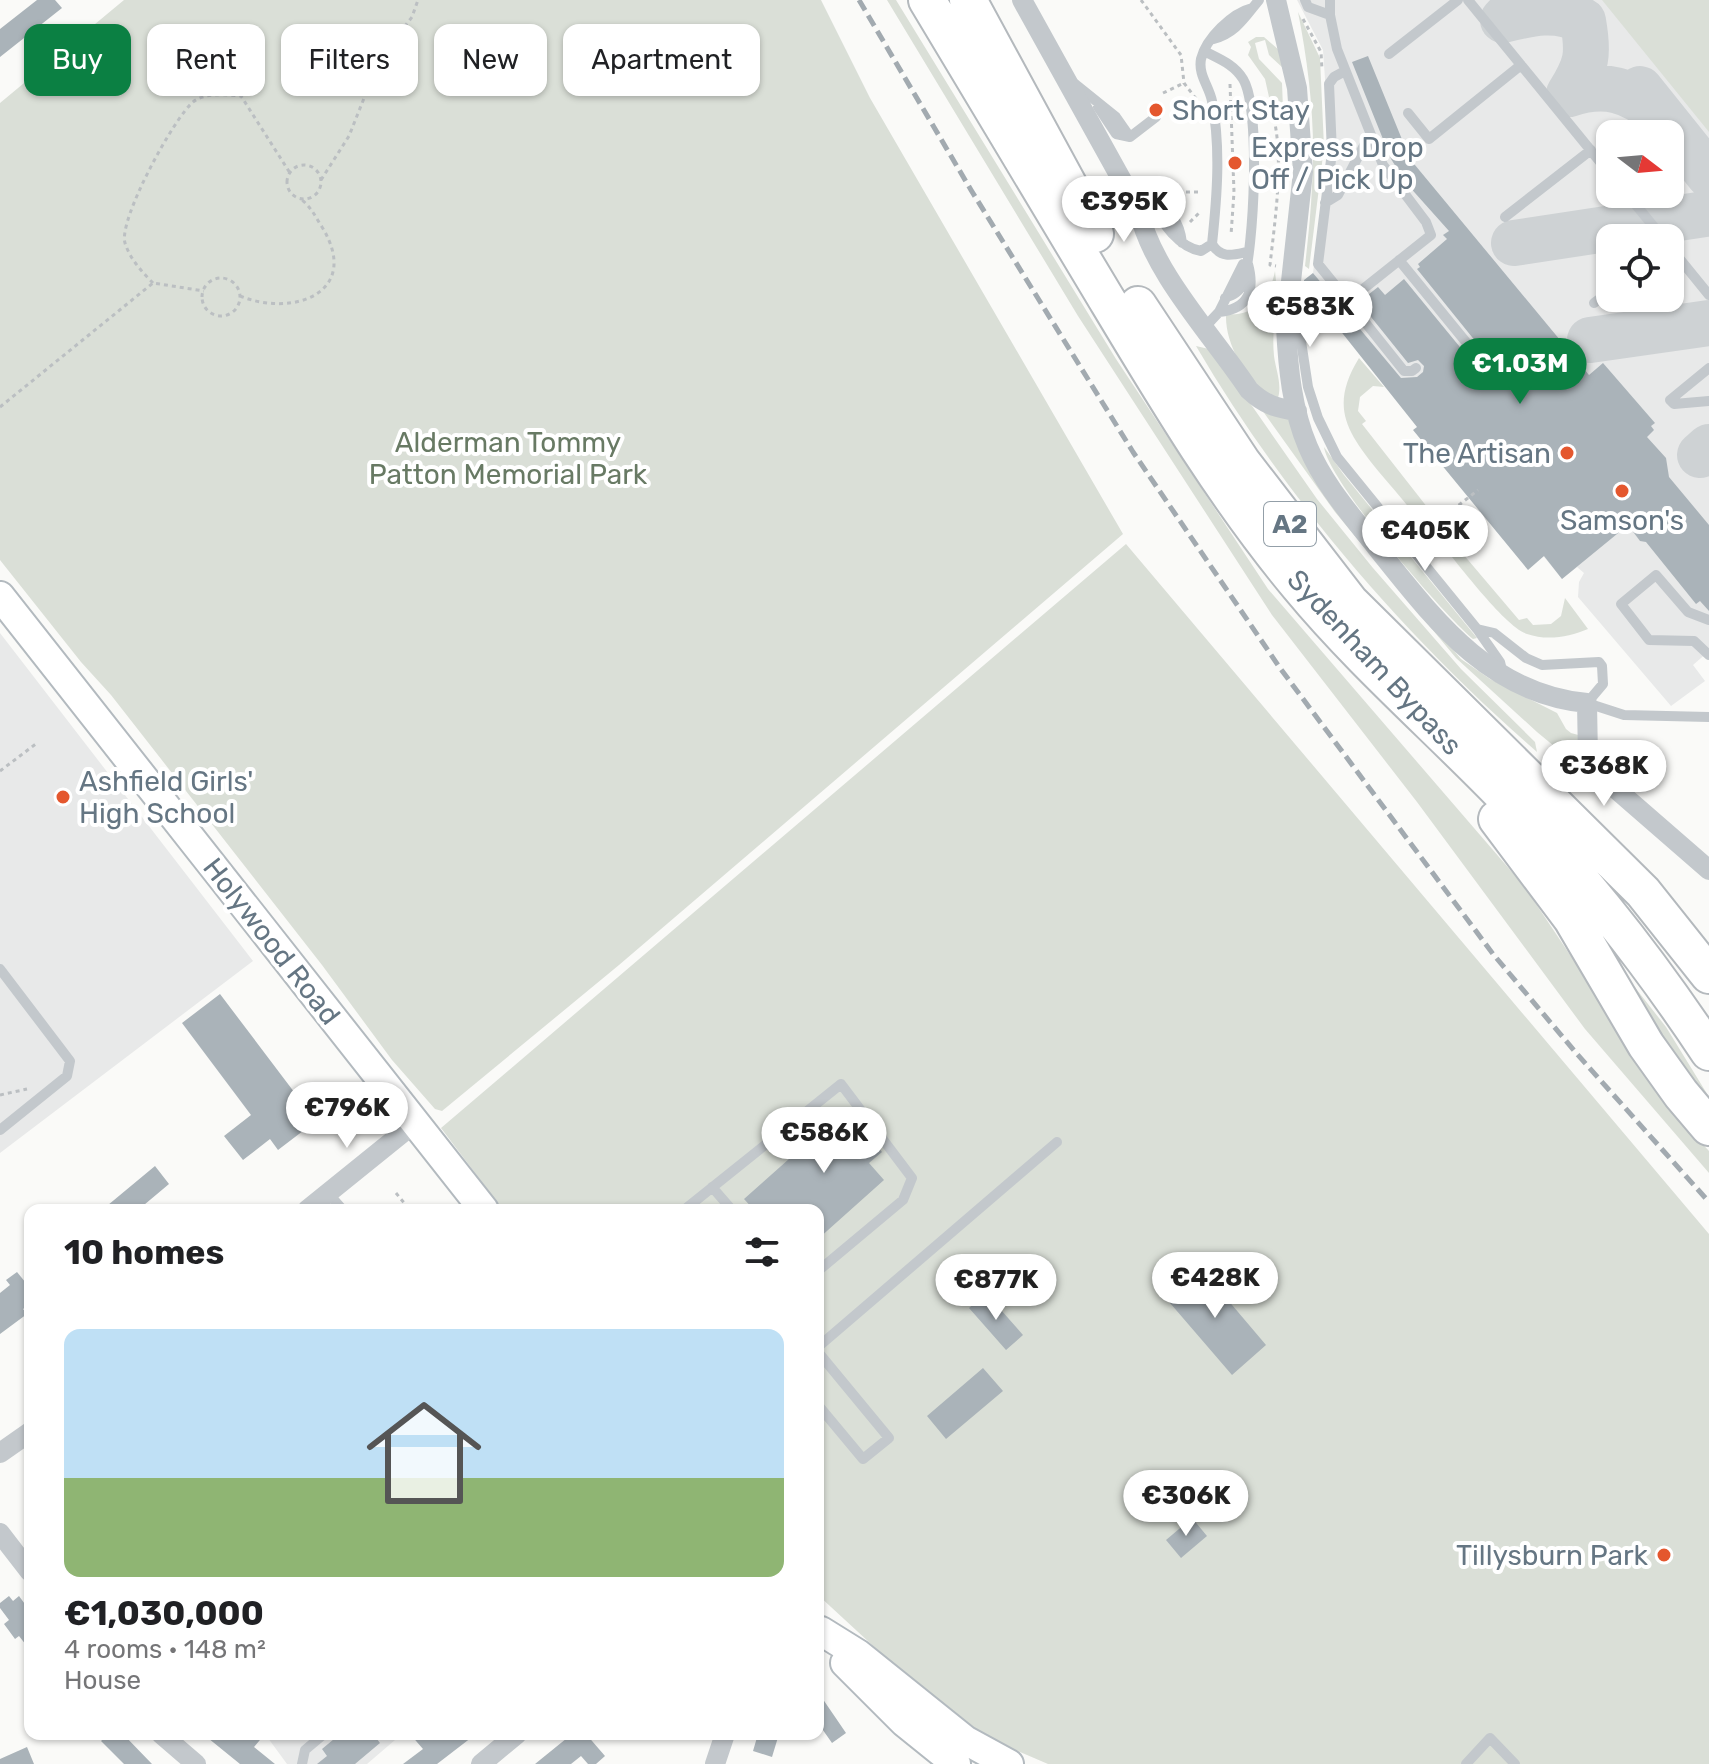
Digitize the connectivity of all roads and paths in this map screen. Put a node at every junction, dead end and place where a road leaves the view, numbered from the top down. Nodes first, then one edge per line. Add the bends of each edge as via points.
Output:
1 (418, 0) edge
2 (927, 0) edge
3 (968, 0) edge
4 (1022, 0) edge
5 (1141, 0) edge
6 (1276, 0) edge
7 (1305, 0) edge
8 (1330, 0) edge
9 (1458, 0) edge
10 (1468, 0) edge
11 (1256, 4) edge
12 (1330, 15) junction
13 (1204, 51) junction
14 (1389, 54) dead end
15 (1521, 65) junction
16 (1058, 70) junction
17 (1345, 71) junction
18 (1184, 83) junction
19 (1163, 93) dead end
20 (1198, 102) dead end
21 (1272, 111) dead end
22 (1408, 113) dead end
23 (1156, 117) dead end
24 (1370, 134) junction
25 (1591, 150) junction
26 (1596, 156) edge
27 (290, 173) junction
28 (1121, 179) junction
29 (321, 180) junction
30 (1178, 192) dead end
31 (299, 198) junction
32 (1325, 203) junction
33 (1638, 208) edge
34 (1505, 217) dead end
35 (1190, 222) dead end
36 (1652, 224) edge
37 (1212, 244) junction
38 (1247, 255) junction
39 (1399, 260) junction
40 (1684, 264) edge
41 (1270, 265) dead end
42 (153, 283) junction
43 (1290, 289) junction
44 (204, 291) junction
45 (1709, 295) edge
46 (240, 296) junction
47 (1348, 301) junction
48 (1212, 319) junction
49 (1470, 347) dead end
50 (1416, 368) dead end
51 (1709, 368) edge
52 (1709, 401) edge
53 (0, 407) edge
54 (1297, 411) junction
55 (1478, 490) dead end
56 (1421, 535) dead end
57 (0, 596) edge
58 (1709, 620) edge
59 (1477, 629) junction
60 (1709, 655) edge
61 (1503, 676) junction
62 (1587, 703) junction
63 (1709, 717) edge
64 (1441, 734) junction
65 (37, 743) dead end
66 (0, 771) edge
67 (1709, 870) edge
68 (0, 969) edge
69 (1709, 975) edge
70 (1709, 1052) edge
71 (416, 1122) junction
72 (1709, 1127) edge
73 (0, 1130) edge
74 (1057, 1142) dead end
75 (712, 1187) junction
76 (328, 1193) junction
77 (396, 1193) dead end
78 (314, 1204) edge
79 (338, 1204) edge
80 (405, 1204) edge
81 (479, 1204) edge
82 (691, 1204) edge
83 (727, 1204) edge
84 (824, 1266) edge
85 (824, 1345) edge
86 (824, 1357) edge
87 (824, 1412) edge
88 (24, 1436) edge
89 (0, 1453) edge
90 (0, 1533) edge
91 (24, 1564) edge
92 (824, 1631) edge
93 (168, 1740) edge
94 (317, 1740) edge
95 (510, 1740) edge
96 (723, 1740) edge
97 (955, 1757) edge
98 (196, 1764) edge
99 (302, 1764) edge
100 (481, 1764) edge
101 (715, 1764) edge
102 (1009, 1764) edge
103 (1466, 1764) edge
104 (1515, 1764) edge

1 - 29 path via 412,17 380,58 349,136
2 - 64 highway, Sydenham Bypass / A2 via 1171,406 1239,507 1299,586
3 - 69 highway, Sydenham Bypass / A2 via 1083,214 1242,462 1350,602 1643,892
4 - 16 street
5 - 18 path via 1181,55
6 - 43 street via 1297,88 1303,172
7 - 12 lane via 1308,7
8 - 12 lane
9 - 14 lane
10 - 15 lane
11 - 13 lane via 1242,23 1213,39
12 - 17 lane
13 - 37 lane via 1200,62 1212,98 1217,149
13 - 38 lane via 1233,65 1251,100 1254,188
15 - 22 lane via 1429,139
15 - 25 lane
16 - 23 lane via 1116,117 1130,137
16 - 28 street
17 - 24 lane
17 - 32 lane via 1329,84 1333,131
18 - 19 path
18 - 20 path
21 - 41 path via 1277,168
24 - 32 lane via 1338,195
24 - 39 lane via 1383,165 1431,235
25 - 26 lane
25 - 34 lane
27 - 29 path via 308,165
27 - 31 path via 288,187
27 - 42 path via 241,96 195,100 176,122 131,209 124,241
28 - 37 lane via 1150,202 1190,249 1201,251
28 - 48 street via 1139,211 1144,234 1177,289
29 - 31 path via 315,195
30 - 35 path via 1202,192 1201,213
31 - 46 path via 329,239 334,259 328,283 311,299 278,306
32 - 47 lane via 1318,264
33 - 36 lane
37 - 38 lane via 1227,256
38 - 48 lane via 1239,291 1225,298
38 - 48 lane via 1253,283 1249,294 1242,304
39 - 47 lane
39 - 49 lane via 1455,336
40 - 45 lane
42 - 44 path
42 - 53 path
43 - 54 street via 1287,343
43 - 59 lane via 1308,387 1337,457
44 - 46 path via 212,281 224,279 235,284
44 - 46 path via 206,308 222,316 233,312
47 - 50 lane via 1404,371
48 - 54 street via 1249,390 1275,408
51 - 52 lane via 1670,400
54 - 61 street via 1316,465 1338,499 1435,619 1468,653
55 - 56 path
57 - 71 main road, Holywood Road
58 - 60 lane via 1688,612 1656,575 1621,604 1649,640 1694,641
59 - 61 lane via 1500,662
59 - 62 lane via 1494,633 1542,665 1599,662 1603,684
61 - 62 street via 1560,700
62 - 63 lane via 1624,715
62 - 67 street via 1588,758 1594,770
64 - 70 highway, Sydenham Bypass / A2 via 1576,875
64 - 72 highway via 1463,776 1572,919 1646,1045
65 - 66 path
68 - 73 lane via 70,1061 67,1076
71 - 76 street
71 - 81 main road, Holywood Road
74 - 85 lane
75 - 82 lane
75 - 83 lane
75 - 84 lane via 841,1084 912,1178 903,1200
76 - 78 street
76 - 79 lane
77 - 80 path
86 - 87 lane via 889,1438 863,1459
88 - 89 street
90 - 91 street
92 - 97 main road via 858,1654
93 - 98 street
94 - 99 lane via 305,1750
95 - 100 street
96 - 101 street
97 - 102 main road
103 - 104 lane via 1490,1738

